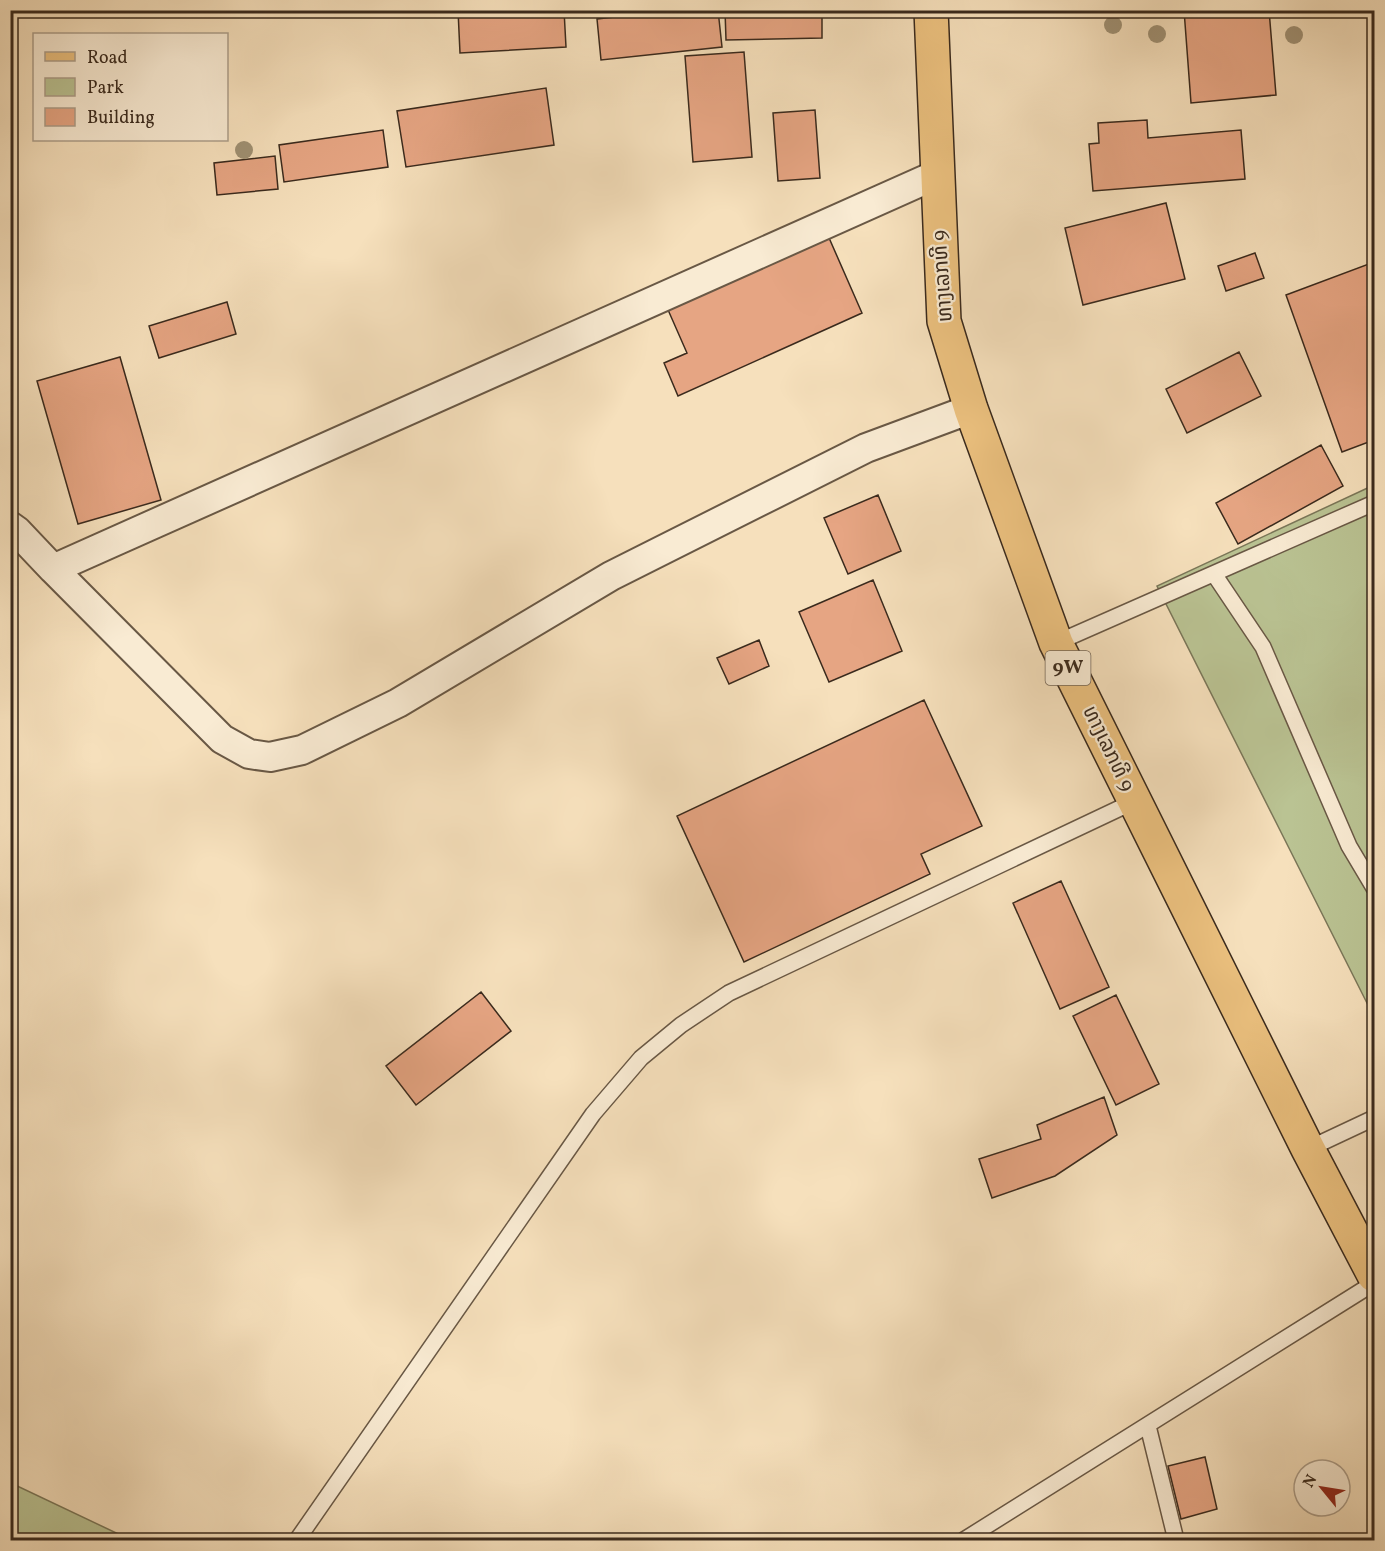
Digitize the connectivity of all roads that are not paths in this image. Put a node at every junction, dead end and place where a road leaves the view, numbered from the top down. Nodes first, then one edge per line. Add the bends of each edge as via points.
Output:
1 (931, 10) edge
2 (938, 174) junction
3 (971, 409) junction
4 (1374, 503) edge
5 (10, 526) edge
6 (53, 569) junction
7 (1214, 574) junction
8 (1056, 643) junction
9 (1135, 801) junction
10 (1374, 888) edge
11 (1374, 1118) edge
12 (1308, 1149) junction
13 (1374, 1275) edge
14 (1374, 1283) edge
15 (1148, 1426) junction
16 (297, 1540) edge
17 (964, 1540) edge
18 (1176, 1540) edge

1 - 2 main road, ທາງເລກທີ 9 / 9W
2 - 3 main road, ທາງເລກທີ 9 / 9W via 944,321
2 - 6 street
3 - 6 street via 856,454 611,576 398,703 302,750 270,757 249,754 222,739
3 - 8 main road, ທາງເລກທີ 9 / 9W
4 - 7 lane
5 - 6 street
7 - 8 lane
7 - 10 lane via 1263,647 1349,846
8 - 9 main road, ທາງເລກທີ 9 / 9W
9 - 12 main road, ທາງເລກທີ 9 / 9W
9 - 16 lane via 729,993 641,1058 593,1114
11 - 12 lane
12 - 13 main road, ທາງເລກທີ 9 / 9W
14 - 15 lane
15 - 17 lane
15 - 18 lane

